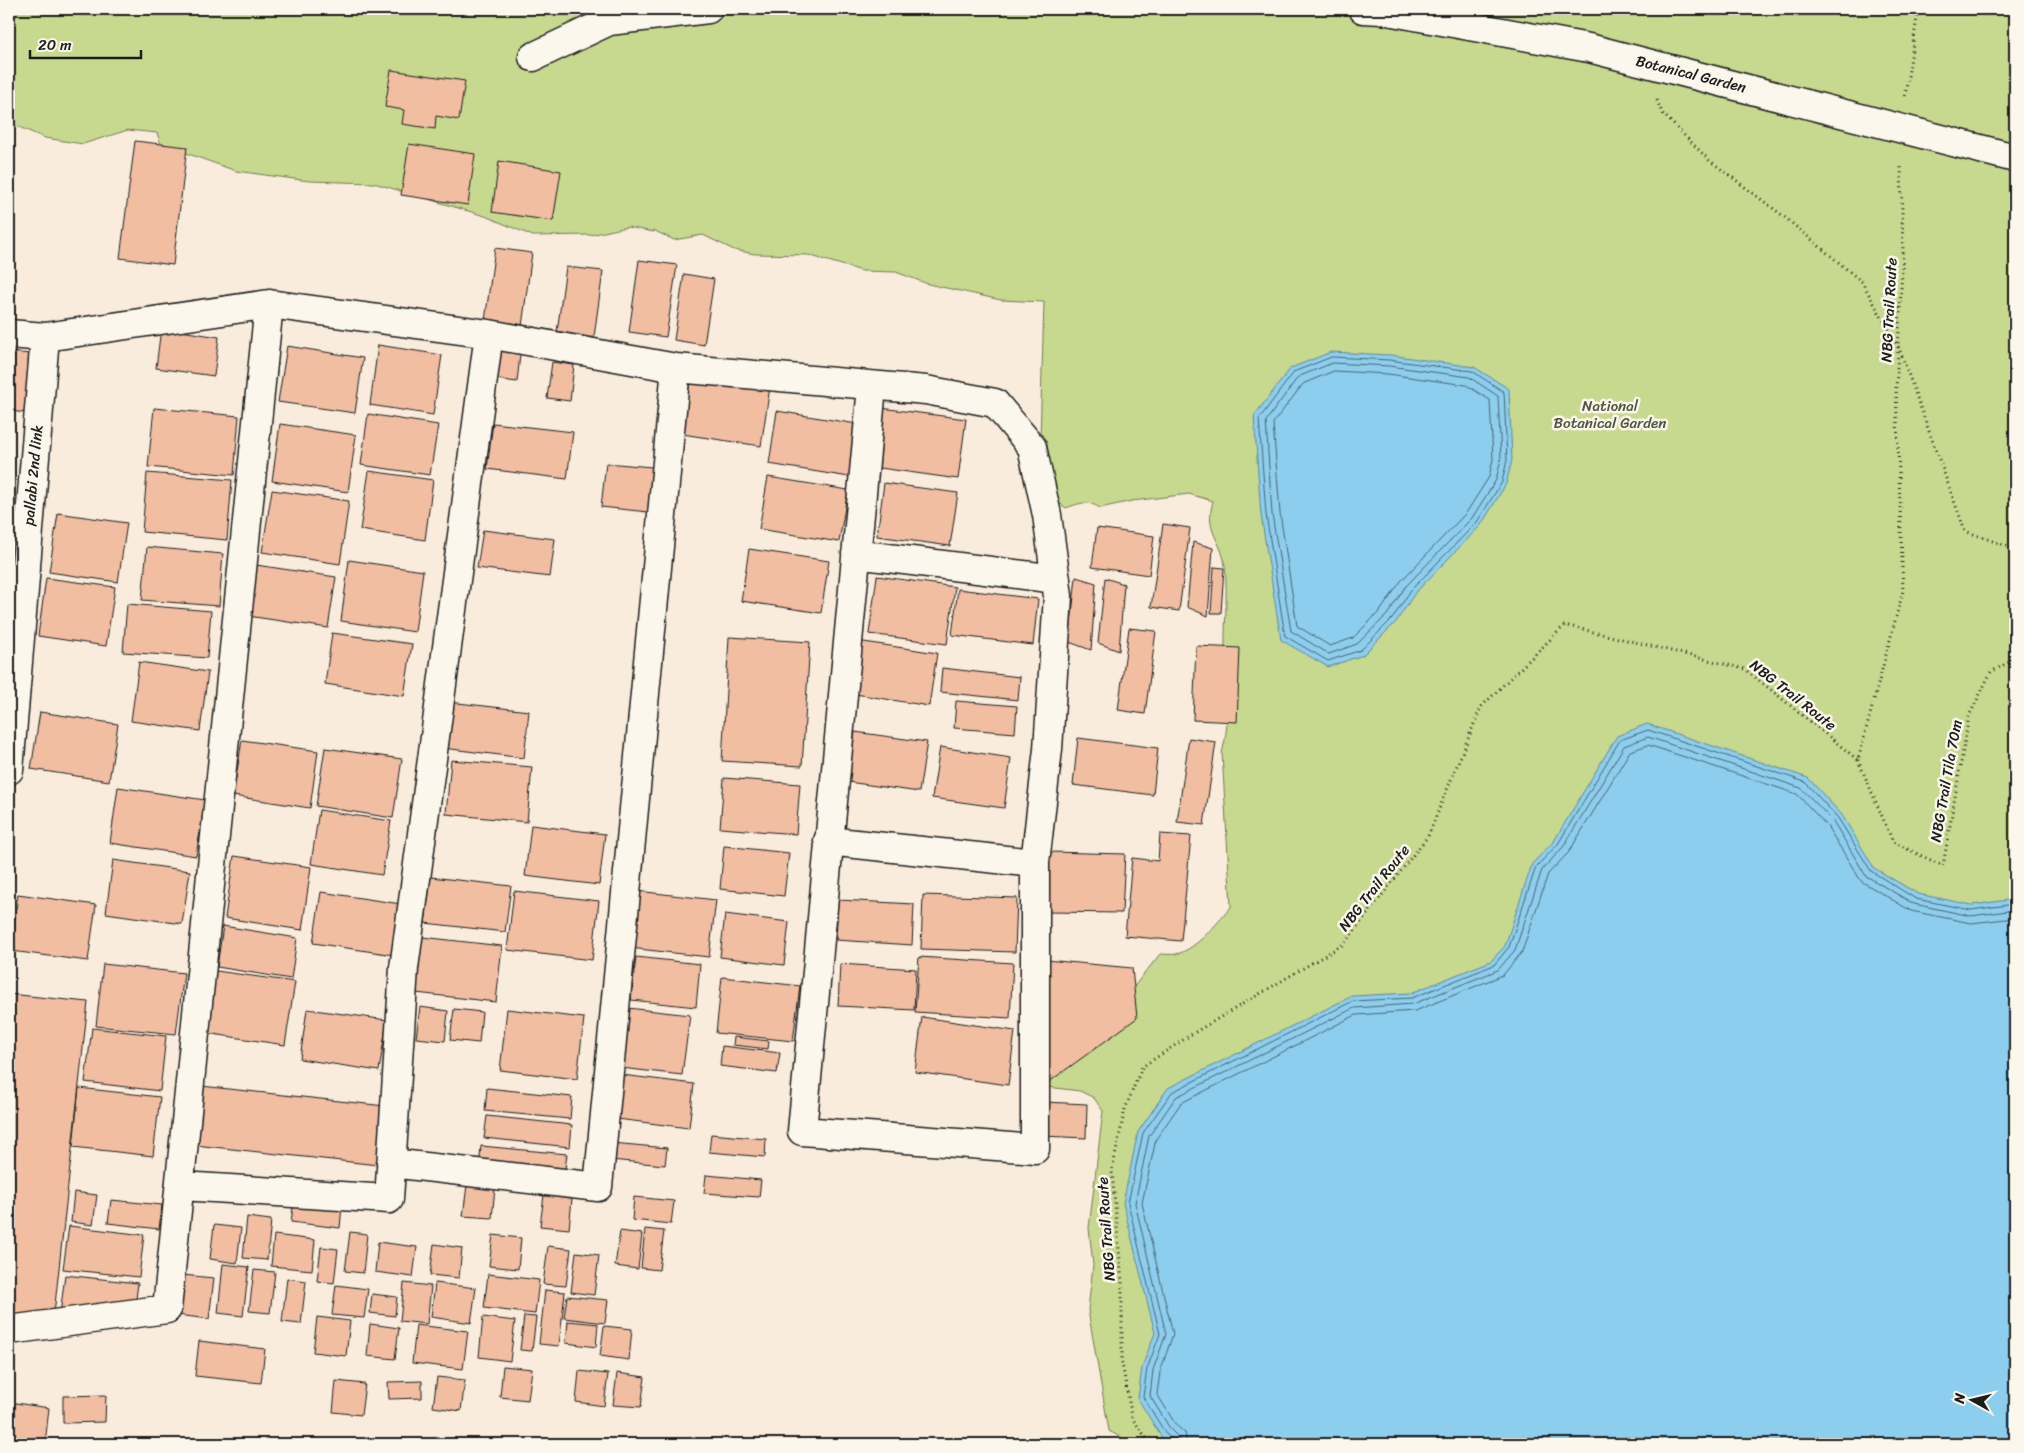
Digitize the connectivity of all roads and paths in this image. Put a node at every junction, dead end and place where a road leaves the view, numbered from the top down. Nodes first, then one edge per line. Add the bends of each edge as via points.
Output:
1 (708, 9) edge
2 (1363, 9) edge
3 (1921, 9) edge
4 (533, 57) dead end
5 (1640, 61) junction
6 (1901, 128) junction
7 (2015, 158) edge
8 (269, 304) junction
9 (9, 334) edge
10 (489, 334) junction
11 (45, 337) junction
12 (1898, 348) junction
13 (676, 368) junction
14 (872, 387) junction
15 (2015, 550) edge
16 (856, 554) junction
17 (1056, 579) junction
18 (2015, 623) edge
19 (2013, 662) edge
20 (1858, 760) junction
21 (9, 770) edge
22 (828, 841) junction
23 (1035, 863) junction
24 (1943, 866) joint
25 (391, 1163) junction
26 (181, 1186) junction
27 (9, 1330) edge
28 (1154, 1444) edge

1 - 4 street via 608,22
2 - 5 street, Botanical Garden via 1569,45
3 - 6 path, NBG Trail Route via 1918,11
5 - 6 street, Botanical Garden
5 - 12 path via 1662,113 1710,160 1782,214 1862,282
6 - 7 street, Botanical Garden
6 - 12 path, NBG Trail Route via 1903,250
8 - 10 street
8 - 11 street
8 - 26 street
9 - 11 street
10 - 13 street
10 - 25 street via 404,968
11 - 21 street, pallabi 2nd link
12 - 15 path via 1965,531
12 - 20 path, NBG Trail Route via 1896,389 1903,591
13 - 14 street
13 - 25 street via 598,1187
14 - 16 street
14 - 17 street via 926,390 995,404 1032,447 1047,515
16 - 17 street
16 - 22 street
17 - 23 street via 1058,596 1048,749
18 - 19 path via 2010,646
19 - 24 path, NBG Trail Tila 70m via 1991,672 1969,716
20 - 24 path, NBG Trail Route via 1893,842
20 - 28 path, NBG Trail Route via 1745,669 1565,625 1481,707 1428,836 1344,944 1142,1067 1125,1109 1112,1171 1122,1282 1122,1363 1132,1418
22 - 23 street
22 - 23 street via 802,1131 1036,1150
25 - 26 street via 389,1199
26 - 27 street via 167,1308

